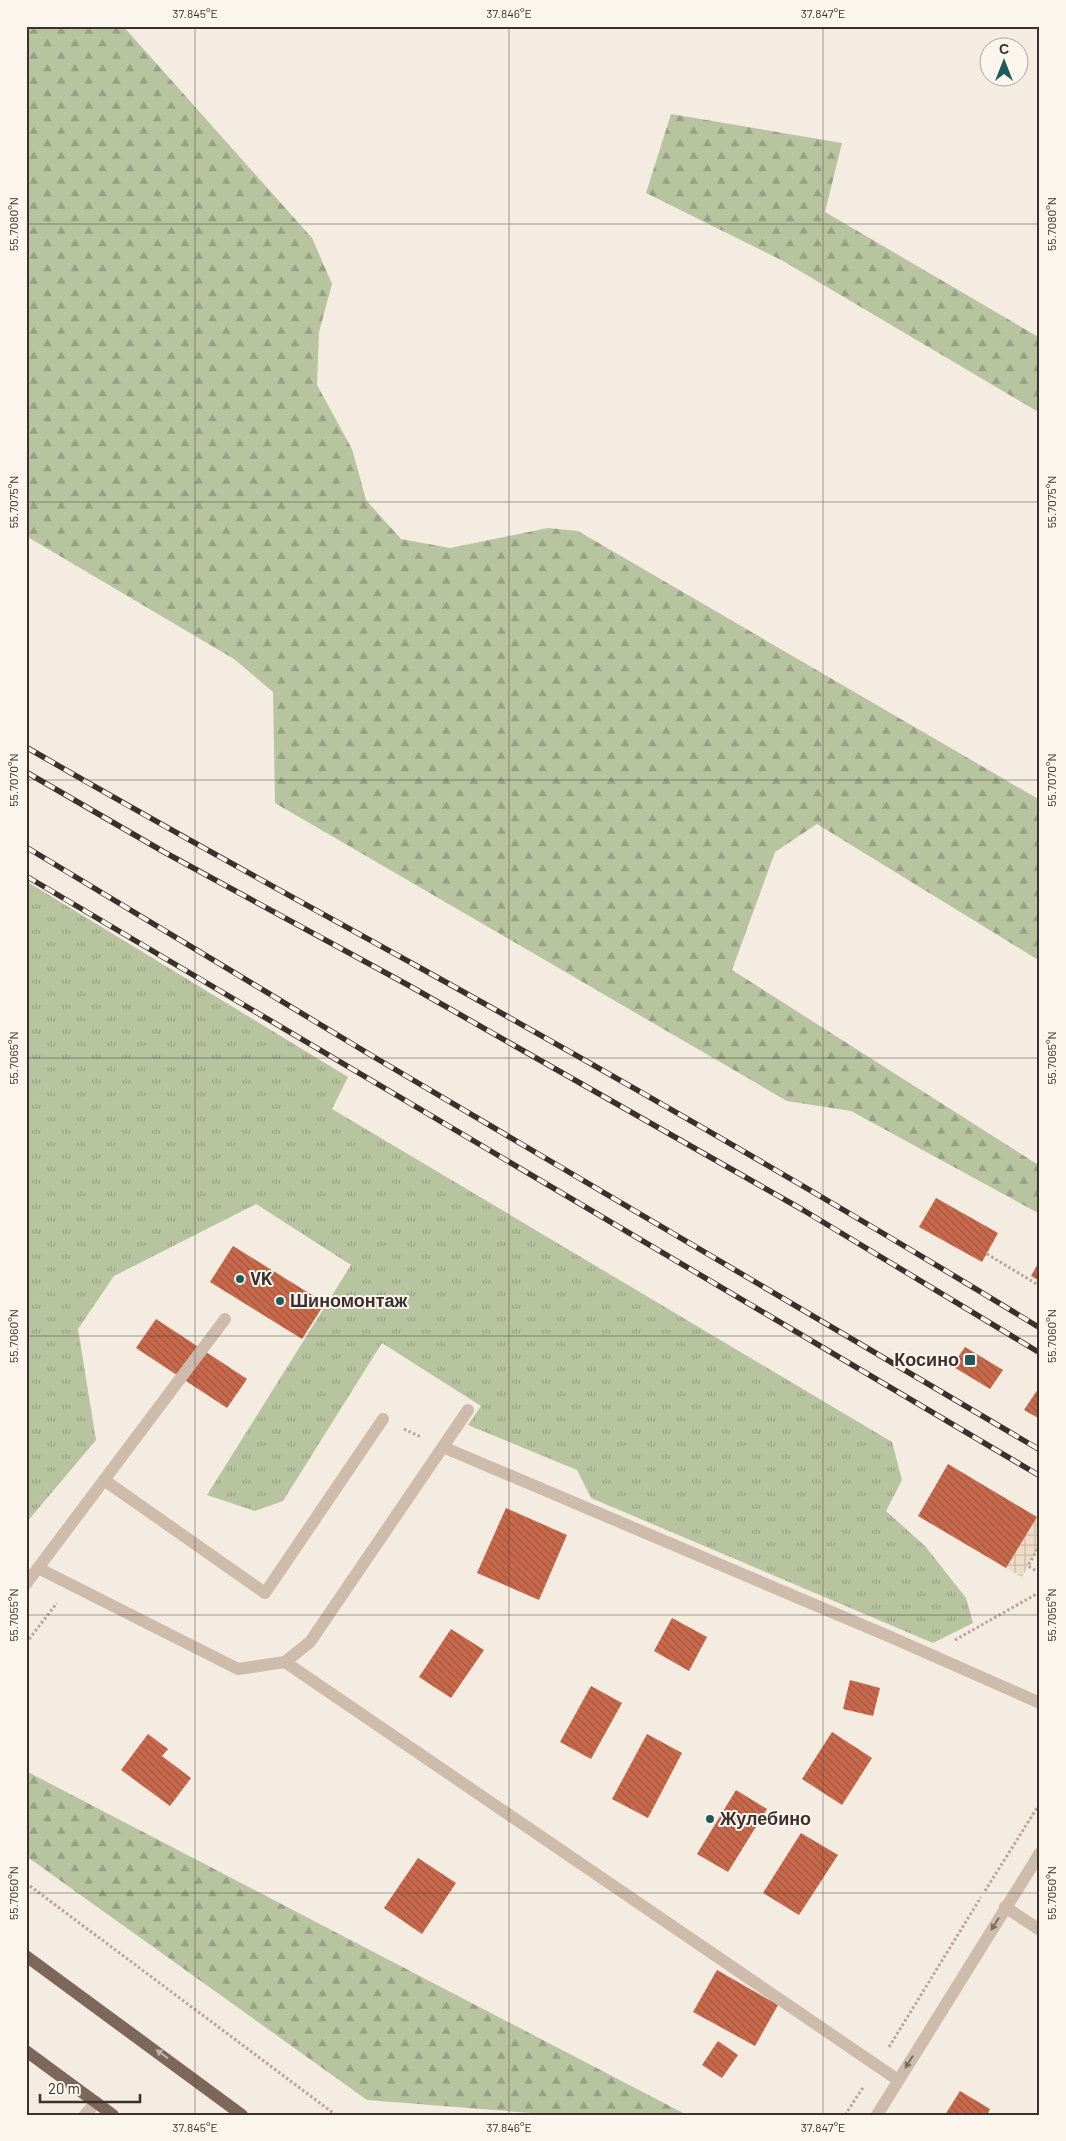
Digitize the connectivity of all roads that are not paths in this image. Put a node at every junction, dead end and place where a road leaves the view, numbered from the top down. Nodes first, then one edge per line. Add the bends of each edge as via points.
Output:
1 (225, 1319) dead end
2 (468, 1410) dead end
3 (383, 1419) road end
4 (443, 1447) junction
5 (104, 1480) junction
6 (38, 1568) junction
7 (26, 1584) edge
8 (285, 1662) junction
9 (1040, 1703) edge
10 (1040, 1853) edge
11 (1005, 1907) junction
12 (1040, 1930) edge
13 (26, 1956) edge
14 (26, 2051) edge
15 (898, 2080) junction
16 (96, 2102) junction
17 (85, 2115) edge
18 (113, 2115) edge
19 (242, 2115) edge
20 (877, 2115) edge

1 - 5 street
2 - 4 street
3 - 5 street via 265,1593
4 - 8 street via 310,1642
4 - 9 street
5 - 6 street
6 - 7 street
6 - 8 street via 238,1668
8 - 15 street
10 - 11 street
11 - 12 street
11 -> 15 street
19 -> 13 main road
14 - 16 main road
15 - 20 street
16 - 17 street
16 - 18 main road

